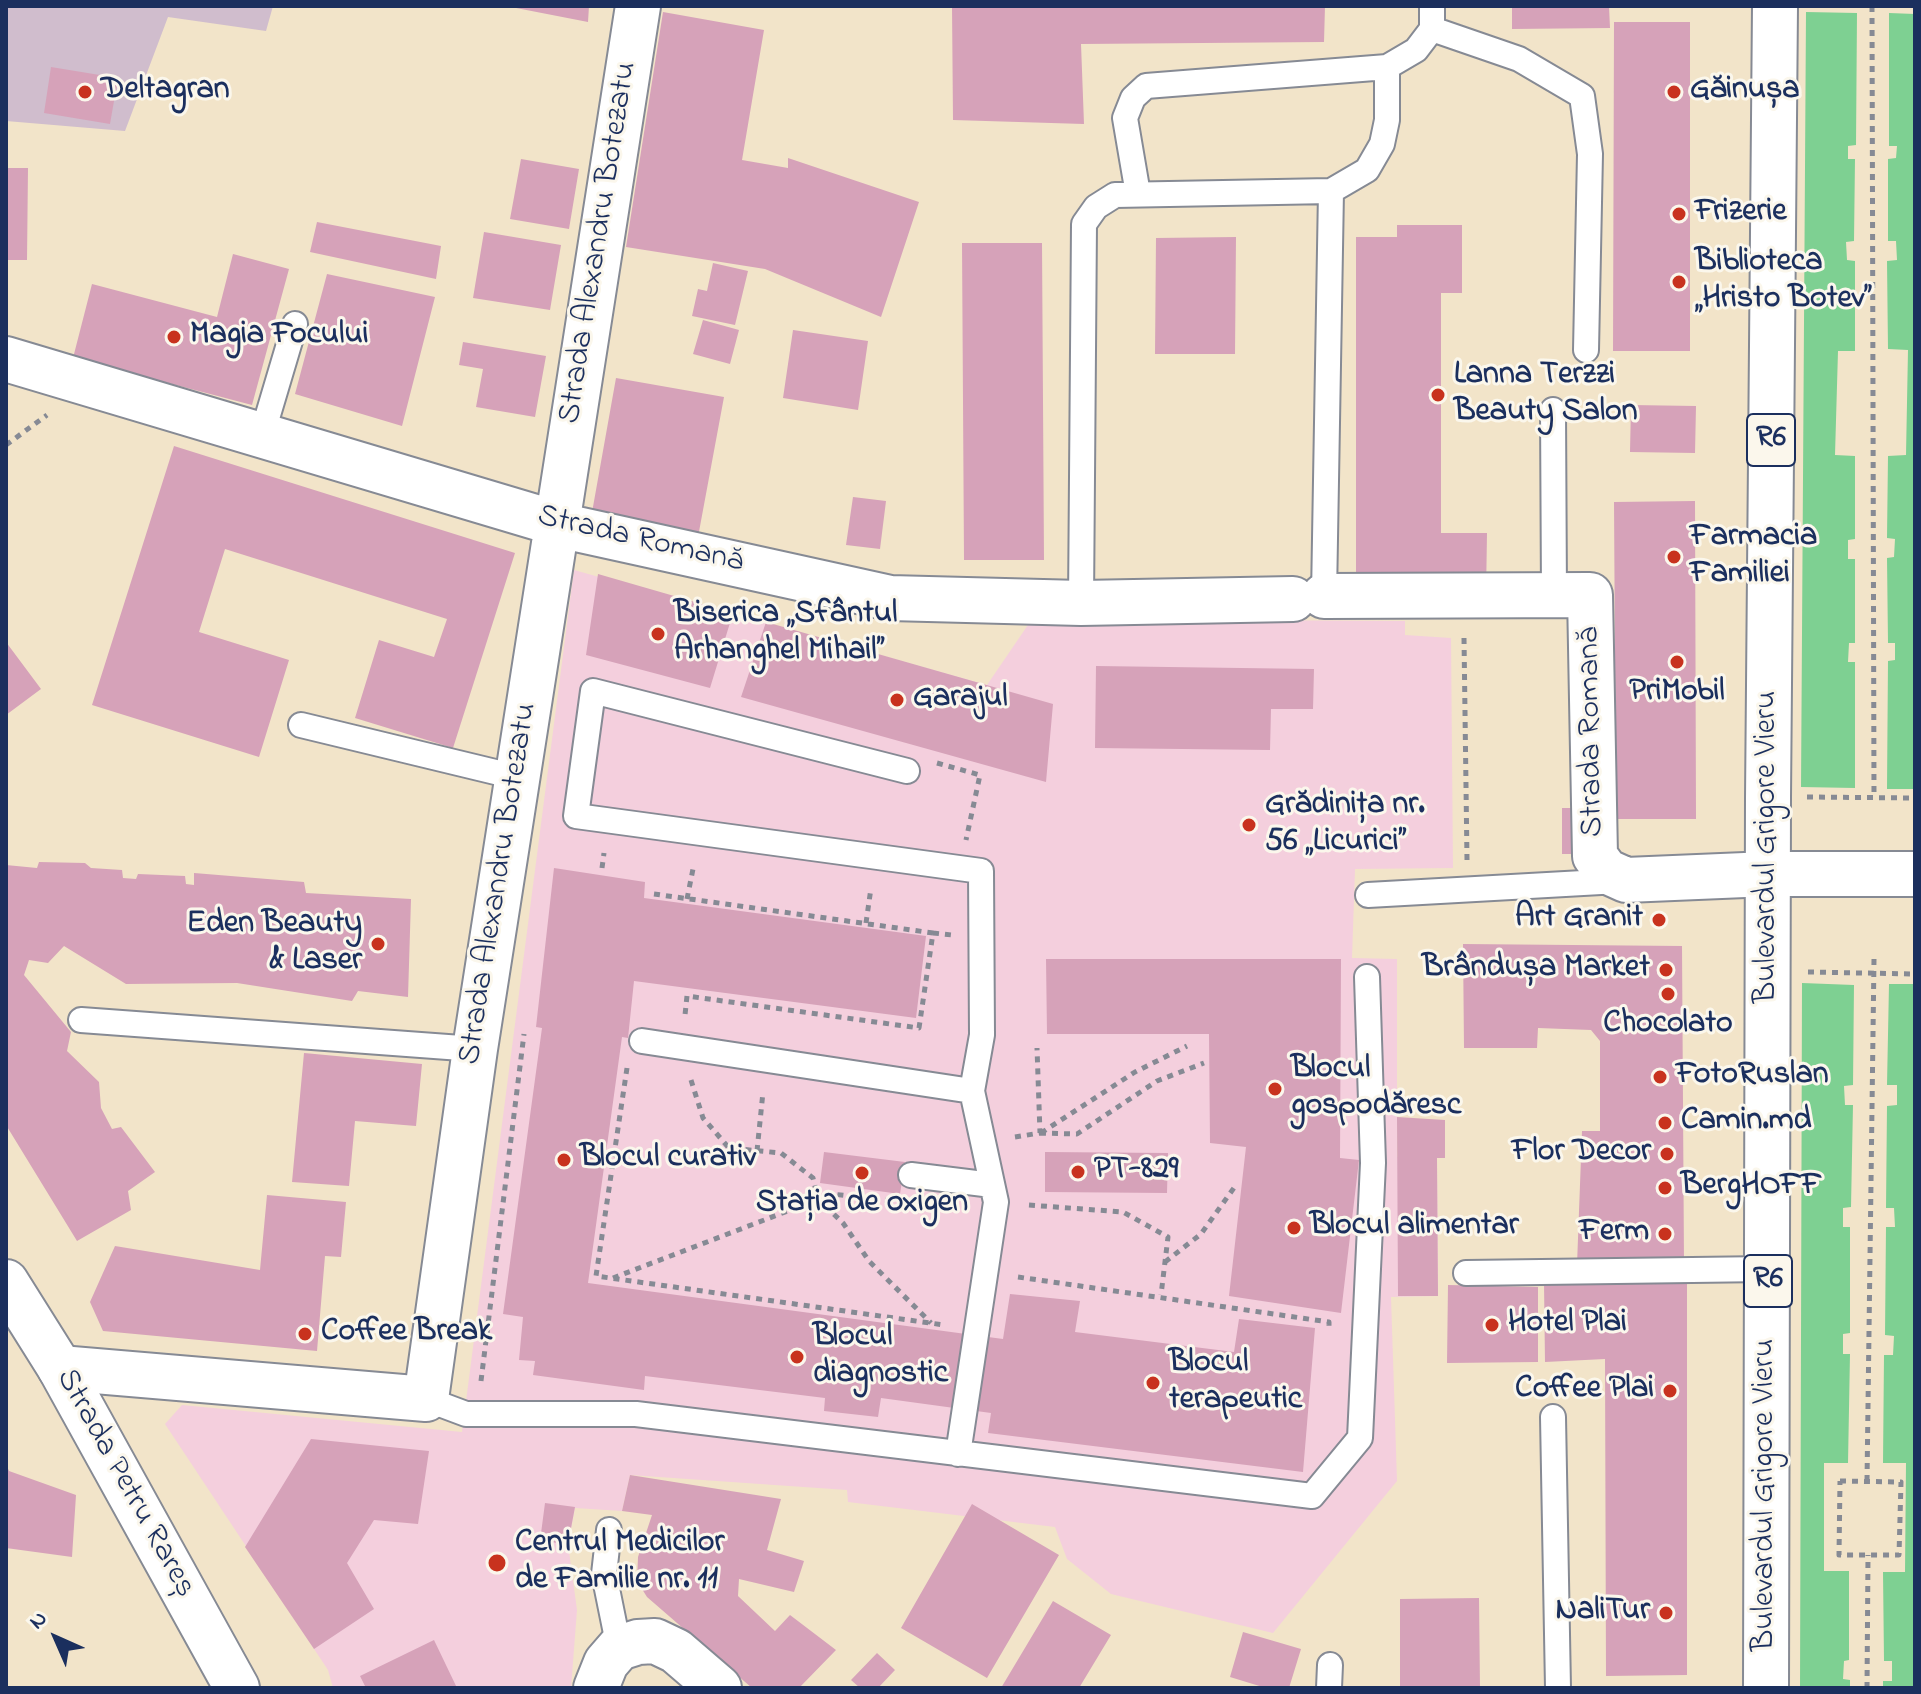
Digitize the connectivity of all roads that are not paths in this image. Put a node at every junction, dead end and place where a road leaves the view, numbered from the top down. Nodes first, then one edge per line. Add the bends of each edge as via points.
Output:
1 (638, 6) edge
2 (1775, 6) edge
3 (1432, 18) edge
4 (1387, 67) junction
5 (1331, 191) junction
6 (1138, 194) junction
7 (295, 324) dead end
8 (1586, 350) dead end
9 (6, 359) edge
10 (1553, 410) dead end
11 (262, 435) junction
12 (555, 523) junction
13 (1554, 596) junction
14 (1309, 597) junction
15 (1081, 603) junction
16 (301, 725) dead end
17 (907, 771) road end
18 (516, 777) junction
19 (1769, 874) junction
20 (1915, 874) edge
21 (1626, 880) junction
22 (1368, 895) dead end
23 (1367, 977) dead end
24 (81, 1020) dead end
25 (642, 1041) road end
26 (475, 1049) junction
27 (972, 1091) junction
28 (911, 1175) road end
29 (994, 1193) junction
30 (1767, 1269) junction
31 (1466, 1273) dead end
32 (6, 1282) edge
33 (60, 1368) junction
34 (426, 1399) junction
35 (1553, 1417) dead end
36 (958, 1454) junction
37 (609, 1530) dead end
38 (619, 1648) junction
39 (237, 1688) edge
40 (596, 1688) edge
41 (719, 1688) edge
42 (1558, 1688) edge
43 (1766, 1688) edge

1 - 12 street, Strada Alexandru Botezatu
2 - 19 street, Bulevardul Grigore Vieru / R6
3 - 4 lane via 1416,50
3 - 8 lane via 1582,96 1590,154
4 - 5 lane via 1382,144 1367,170
4 - 6 lane via 1146,86 1133,98 1125,118
5 - 6 lane
5 - 14 lane
6 - 15 lane via 1115,195 1096,207 1084,224
7 - 11 lane
9 - 11 street, Strada Romană
10 - 13 lane
11 - 12 street, Strada Romană
12 - 15 street, Strada Romană via 890,598
12 - 18 street, Strada Alexandru Botezatu
13 - 14 street, Strada Romană
13 - 21 street, Strada Romană via 1590,595 1595,856 1606,871
14 - 15 street, Strada Romană
16 - 18 lane
17 - 27 lane via 593,691 576,816 981,871 982,1035
18 - 26 street, Strada Alexandru Botezatu
19 - 20 street, Strada Romană
19 - 21 street, Strada Romană
19 - 30 street, Bulevardul Grigore Vieru / R6
21 - 22 lane
23 - 36 lane via 1373,1163 1360,1438 1312,1496
24 - 26 lane
25 - 27 lane
26 - 34 street, Strada Alexandru Botezatu
27 - 29 lane
28 - 29 lane
29 - 36 lane
30 - 31 lane
30 - 43 street, Bulevardul Grigore Vieru / R6
32 - 33 street, Strada Petru Rareș
33 - 34 street
33 - 39 street, Strada Petru Rareș
34 - 36 lane via 477,1415 636,1414
35 - 42 lane
37 - 38 lane via 604,1574
38 - 40 street
38 - 41 street via 638,1642 666,1645

